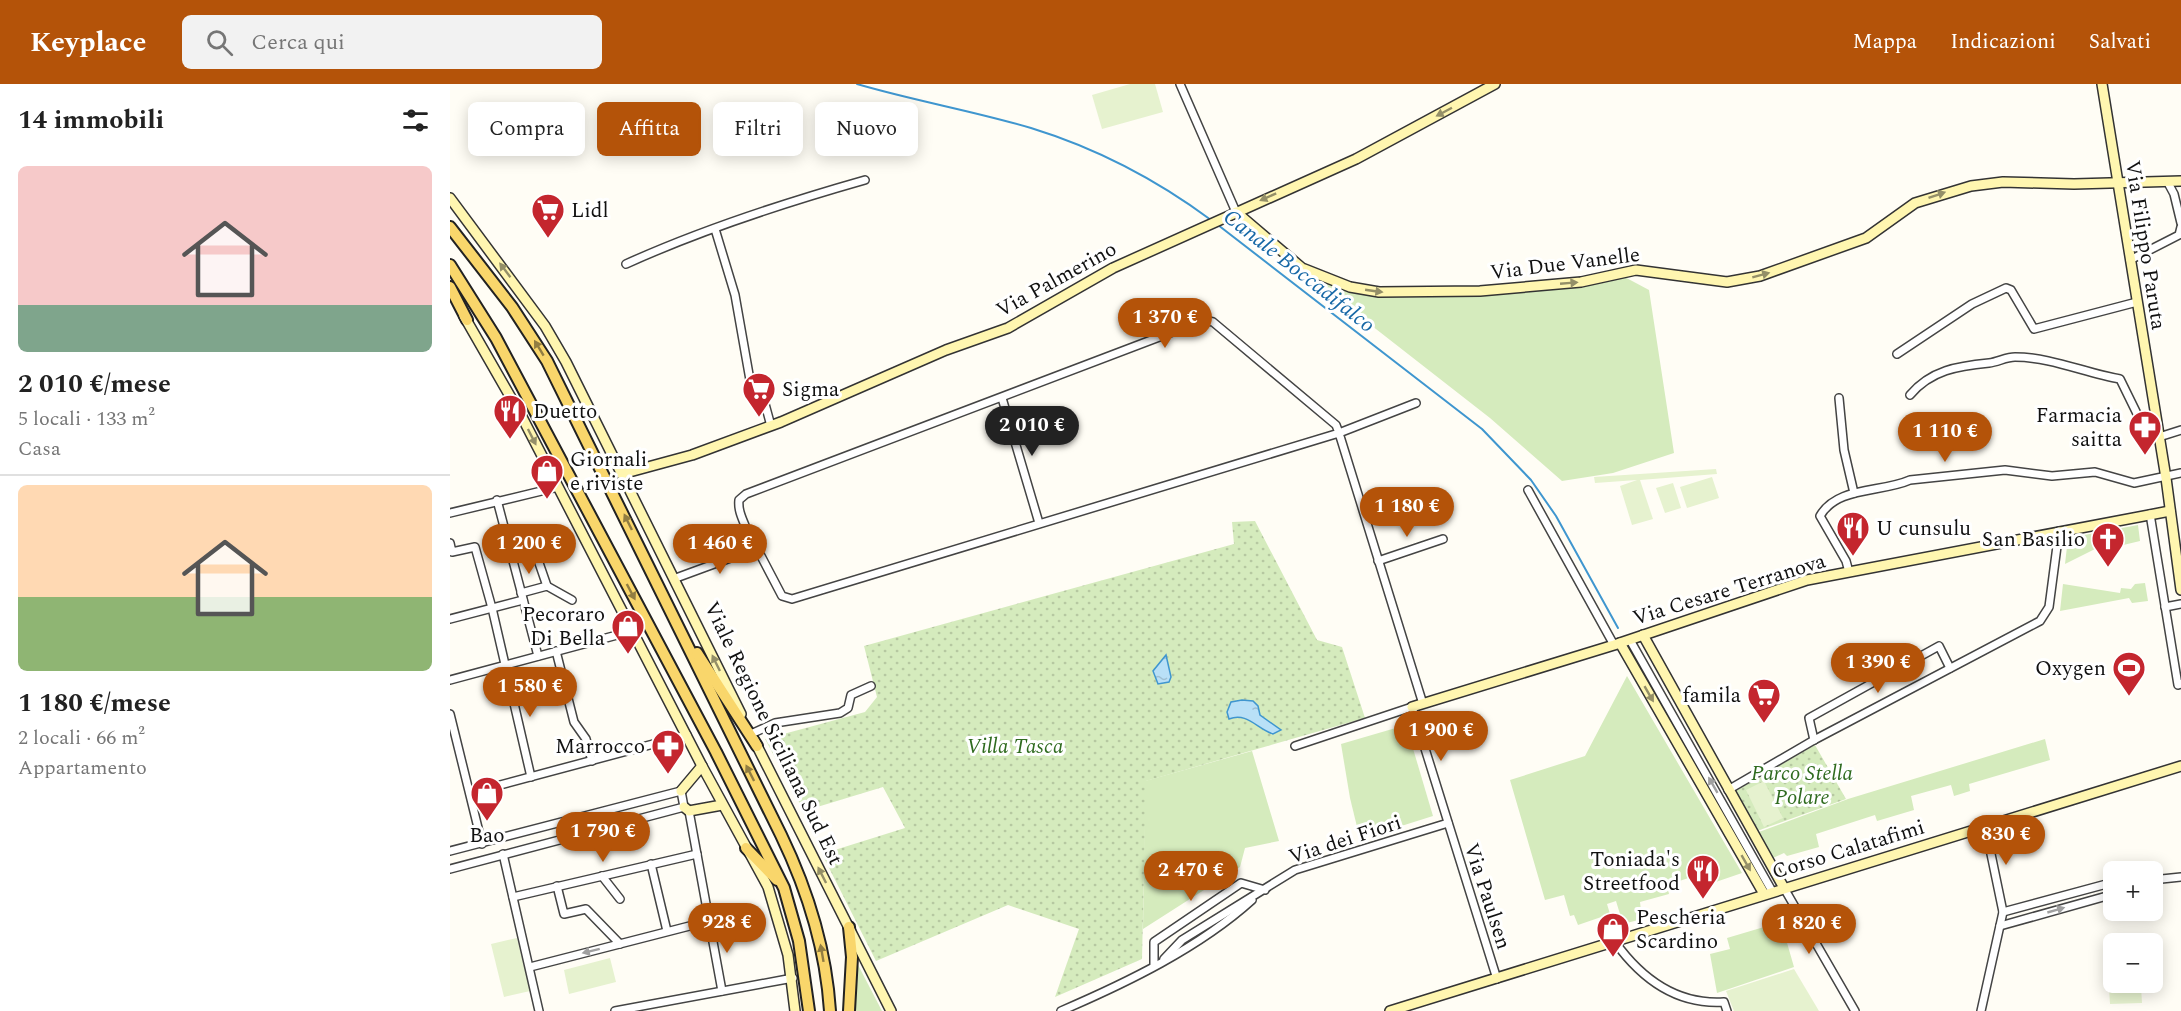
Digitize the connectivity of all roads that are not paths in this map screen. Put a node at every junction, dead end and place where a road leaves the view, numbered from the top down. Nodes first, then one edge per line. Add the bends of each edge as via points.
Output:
1 (1180, 84) edge
2 (1495, 84) edge
3 (2102, 84) edge
4 (865, 180) dead end
5 (2167, 181) junction
6 (2181, 181) edge
7 (2118, 183) junction
8 (450, 198) edge
9 (1236, 212) junction
10 (450, 227) edge
11 (715, 229) junction
12 (2181, 229) edge
13 (2130, 260) junction
14 (626, 264) dead end
15 (450, 265) edge
16 (450, 287) edge
17 (450, 296) edge
18 (2137, 302) junction
19 (467, 320) junction
20 (1897, 354) dead end
21 (1910, 395) dead end
22 (1002, 398) junction
23 (1839, 398) dead end
24 (1416, 403) dead end
25 (771, 426) junction
26 (2181, 430) edge
27 (2158, 433) junction
28 (1340, 434) junction
29 (2181, 473) edge
30 (622, 474) junction
31 (2166, 478) junction
32 (558, 487) junction
33 (1528, 489) dead end
34 (1854, 493) junction
35 (497, 500) junction
36 (2170, 511) junction
37 (450, 513) edge
38 (2150, 514) junction
39 (1039, 524) junction
40 (2059, 531) junction
41 (529, 534) dead end
42 (1443, 539) dead end
43 (450, 543) edge
44 (751, 548) junction
45 (451, 552) edge
46 (1378, 561) junction
47 (1849, 572) junction
48 (676, 578) junction
49 (547, 586) junction
50 (2181, 590) edge
51 (522, 596) junction
52 (572, 600) dead end
53 (2181, 604) edge
54 (2165, 607) junction
55 (492, 608) junction
56 (450, 619) edge
57 (678, 626) junction
58 (632, 631) junction
59 (1643, 635) junction
60 (1630, 639) junction
61 (1617, 644) junction
62 (556, 651) junction
63 (538, 656) junction
64 (504, 665) junction
65 (1950, 668) junction
66 (450, 680) edge
67 (2181, 684) edge
68 (871, 686) dead end
69 (1423, 704) junction
70 (1412, 707) junction
71 (450, 714) edge
72 (751, 734) junction
73 (687, 735) junction
74 (1814, 740) junction
75 (757, 746) junction
76 (1295, 746) dead end
77 (592, 761) junction
78 (702, 766) junction
79 (2181, 766) edge
80 (531, 777) junction
81 (1728, 790) junction
82 (681, 791) junction
83 (470, 793) junction
84 (722, 805) junction
85 (687, 809) junction
86 (1448, 824) junction
87 (1985, 825) junction
88 (482, 844) junction
89 (746, 848) junction
90 (450, 851) edge
91 (503, 854) junction
92 (697, 854) junction
93 (651, 864) junction
94 (450, 869) edge
95 (602, 876) junction
96 (2181, 877) edge
97 (2163, 879) edge
98 (2103, 885) edge
99 (557, 886) junction
100 (784, 888) junction
101 (1784, 888) junction
102 (1264, 890) junction
103 (1768, 892) junction
104 (513, 897) junction
105 (2103, 897) edge
106 (620, 899) dead end
107 (2003, 912) junction
108 (709, 921) junction
109 (2000, 926) junction
110 (849, 927) junction
111 (667, 931) junction
112 (1614, 942) junction
113 (620, 944) junction
114 (1154, 964) junction
115 (530, 967) junction
116 (792, 978) junction
117 (1497, 979) junction
118 (722, 991) junction
119 (540, 1011) edge
120 (615, 1011) edge
121 (795, 1011) edge
122 (809, 1011) edge
123 (830, 1011) edge
124 (849, 1011) edge
125 (891, 1011) edge
126 (1061, 1011) edge
127 (1390, 1011) edge
128 (1727, 1011) edge
129 (1855, 1011) edge
130 (1981, 1011) edge

1 - 9 street
2 -> 9 street, Via Palmerino via 1356,159
3 - 7 street, Via Filippo Paruta
4 - 11 street via 785,202
5 - 6 street, Via Due Vanelle
5 - 7 street, Via Due Vanelle
5 - 12 street via 2174,194
9 -> 7 street, Via Due Vanelle via 1302,268 1350,287 1379,292 1480,291 1581,282 1635,270 1727,282 1760,276 1866,238 1915,203 1971,186 2003,182
7 - 13 street, Via Filippo Paruta
30 -> 8 street, Viale Regione Siciliana Sud Est via 545,326
9 - 25 street, Via Palmerino via 1113,268 1008,328 946,350
57 -> 10 main road, Viale Regione Siciliana Sud Est via 547,361 512,307
11 - 14 street
11 - 25 street via 735,295 750,380 762,393
12 - 13 street via 2178,235
13 - 18 street, Via Filippo Paruta
15 -> 100 main road via 496,338
16 - 19 main road
17 - 19 street
18 - 20 street via 2034,329 2011,290 2006,288 1972,304
18 - 27 street, Via Filippo Paruta
19 -> 32 street
21 - 27 street via 1919,384 1942,370 2016,357 2047,361 2120,379 2145,430
22 - 28 street via 1204,320 1213,322 1243,344 1336,425
22 - 39 street
22 - 44 street via 746,494 739,500 738,509 751,538
23 - 34 street via 1844,450
24 - 28 street
25 - 30 street, Via Palmerino via 692,455
26 - 27 street
27 - 31 street, Via Filippo Paruta
28 - 39 street
28 - 46 street
29 - 31 street
30 - 48 street, Viale Regione Siciliana Sud Est
31 - 34 street via 2134,483 2095,472 2052,476 2006,470 1910,480
31 - 36 street, Via Filippo Paruta
32 - 35 street
32 - 58 street
33 - 61 street
34 - 47 street via 1826,505 1820,516
35 - 37 street
35 - 51 street
36 - 38 street, Via Cesare Terranova
36 - 50 street, Via Filippo Paruta
38 - 40 street, Via Cesare Terranova
38 - 54 street
39 - 44 street via 792,599 782,596 761,556
40 - 47 street, Via Cesare Terranova
40 - 65 street via 2049,607 2040,621
41 - 49 street
42 - 46 street
43 - 45 street
44 - 48 street
45 - 55 street via 475,547
46 - 69 street
47 - 59 street, Via Cesare Terranova via 1807,580
72 -> 48 street, Viale Regione Siciliana Sud Est
49 - 51 street
49 - 52 street
51 - 55 street
51 - 63 street
53 - 54 street
54 - 67 street via 2178,685
55 - 56 street
55 - 64 street
57 - 75 main road
123 -> 57 main road, Viale Regione Siciliana Sud Est via 819,938 796,866
58 - 62 street
58 - 73 street
59 - 60 street, Via Cesare Terranova
59 - 81 street
60 - 61 street, Via Cesare Terranova
103 -> 60 street
61 - 69 street, Via Cesare Terranova
61 -> 103 street
62 - 63 street
62 - 77 street via 574,722 586,740
63 - 64 street
64 - 66 street
64 - 80 street
65 - 74 street
65 - 74 street via 1939,646 1809,718
68 - 72 street via 851,695 848,708 840,714 775,723
69 - 70 street, Via Cesare Terranova
70 - 76 street
70 - 86 street, Via Paulsen
71 - 83 street
72 - 75 street, Viale Regione Siciliana Sud Est
73 - 77 street
73 - 78 street
74 - 81 street
110 -> 75 street, Viale Regione Siciliana Sud Est
77 - 80 street
78 - 82 street
78 - 84 street
79 - 87 street, Corso Calatafimi
80 - 83 street
81 - 101 street
82 - 85 street
82 - 88 street
83 - 88 street
84 - 85 street
84 - 89 street
85 - 91 street
85 - 92 street
86 - 102 street, Via dei Fiori via 1295,870
86 - 117 street, Via Paulsen
87 - 101 street, Corso Calatafimi
87 - 107 street
88 - 90 street
89 - 100 main road
89 - 116 street via 768,887
91 - 94 street
91 - 104 street
92 - 93 street
92 - 108 street
93 - 95 street
93 - 111 street
95 - 99 street
95 - 106 street
96 - 97 street
98 - 107 street
99 - 104 street
99 - 113 street via 564,914 586,909
100 - 122 main road via 799,940
101 - 103 street, Corso Calatafimi
101 - 129 street
102 - 114 street, Via dei Fiori via 1182,940
102 - 114 street via 1241,883 1154,942
103 - 112 street, Corso Calatafimi
104 - 115 street
109 -> 105 street
107 - 109 street
108 - 111 street
108 - 118 street
109 - 130 street
110 - 124 main road
110 - 125 street, Viale Regione Siciliana Sud Est
111 - 113 street
112 - 117 street, Corso Calatafimi
112 - 128 street via 1631,964 1663,988 1693,1001 1724,1002
113 -> 115 street
114 - 126 street, Via dei Fiori via 1127,982
115 - 119 street
116 - 118 street
116 - 121 street
117 - 127 street, Corso Calatafimi
118 - 120 street

